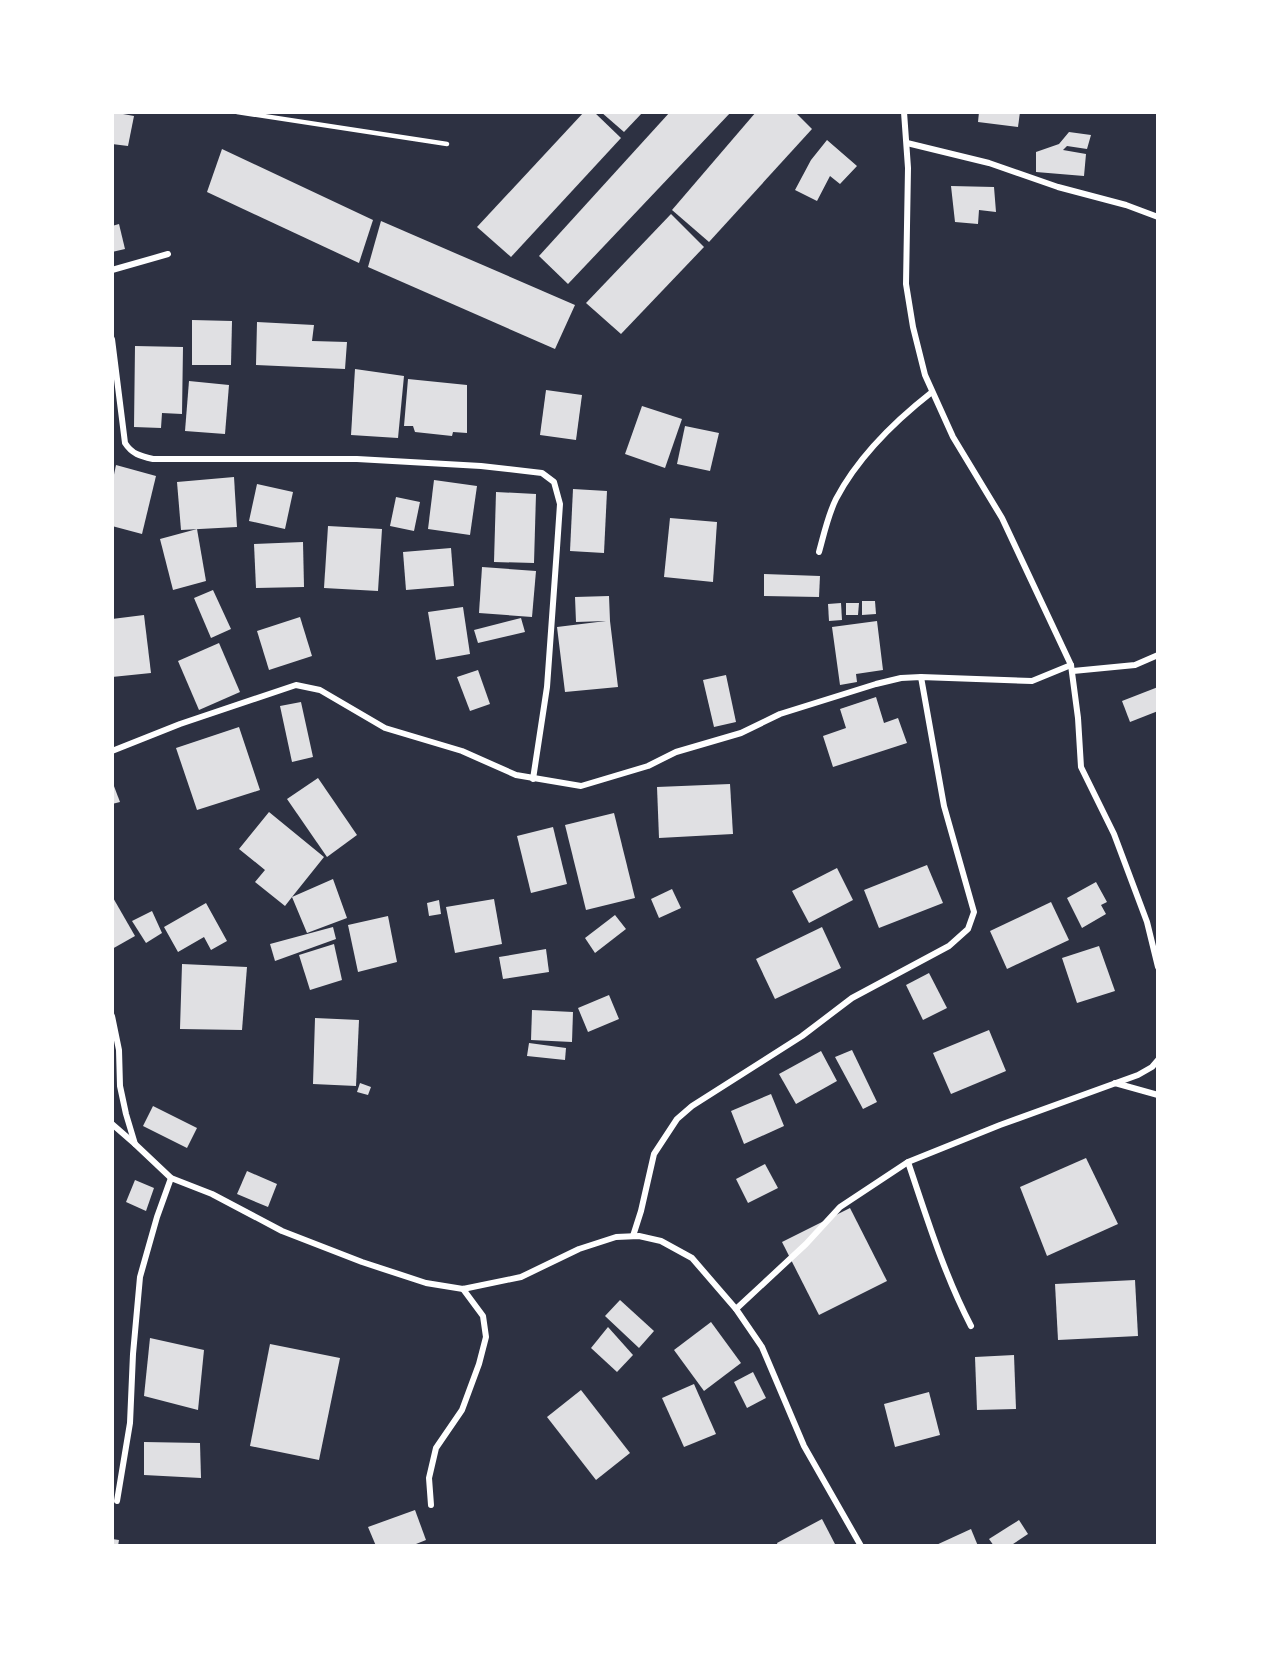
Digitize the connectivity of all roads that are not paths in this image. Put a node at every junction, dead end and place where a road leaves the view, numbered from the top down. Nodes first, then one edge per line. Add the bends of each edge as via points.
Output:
1 (237, 112) edge
2 (904, 112) edge
3 (907, 143) junction
4 (447, 144) dead end
5 (1158, 217) edge
6 (168, 254) dead end
7 (112, 270) edge
8 (112, 339) edge
9 (932, 393) junction
10 (819, 552) dead end
11 (1158, 655) edge
12 (1072, 668) junction
13 (921, 676) junction
14 (112, 751) edge
15 (533, 779) junction
16 (1158, 967) edge
17 (112, 1016) edge
18 (1158, 1060) edge
19 (1115, 1082) junction
20 (1158, 1095) edge
21 (112, 1124) edge
22 (135, 1144) junction
23 (908, 1162) junction
24 (171, 1178) junction
25 (633, 1236) junction
26 (463, 1289) junction
27 (736, 1309) junction
28 (971, 1326) dead end
29 (117, 1501) dead end
30 (431, 1505) dead end
31 (861, 1545) edge

1 - 4 lane
2 - 3 street
3 - 5 street via 989,163
3 - 9 street via 906,284 913,327
6 - 7 street
8 - 15 street via 125,443 136,455 153,459 357,459 470,466 542,473 555,482 560,504 547,687
9 - 10 street via 884,436 848,479 835,500
9 - 12 street via 953,437 1002,518
11 - 12 street via 1135,665
12 - 13 street via 1032,681
12 - 16 street via 1081,767 1114,834 1147,922
13 - 15 street via 876,684 780,714 741,733 582,786
13 - 25 street via 944,806 974,912 968,929 949,946 852,998 677,1119 654,1154
14 - 15 street via 296,686 320,690 385,728 462,751
17 - 22 street via 119,1050 120,1086
18 - 19 street via 1138,1075
19 - 20 street
19 - 23 street
21 - 22 street
22 - 24 street
23 - 27 street via 840,1207
23 - 28 street via 954,1293
24 - 26 street via 212,1194 282,1231 342,1254 432,1285
24 - 29 street via 140,1278 130,1423
25 - 26 street via 616,1237 579,1249 521,1277
25 - 27 street via 661,1241 692,1258
26 - 30 street via 483,1316 486,1337 462,1410 436,1448 429,1478
27 - 31 street via 762,1347 804,1446

